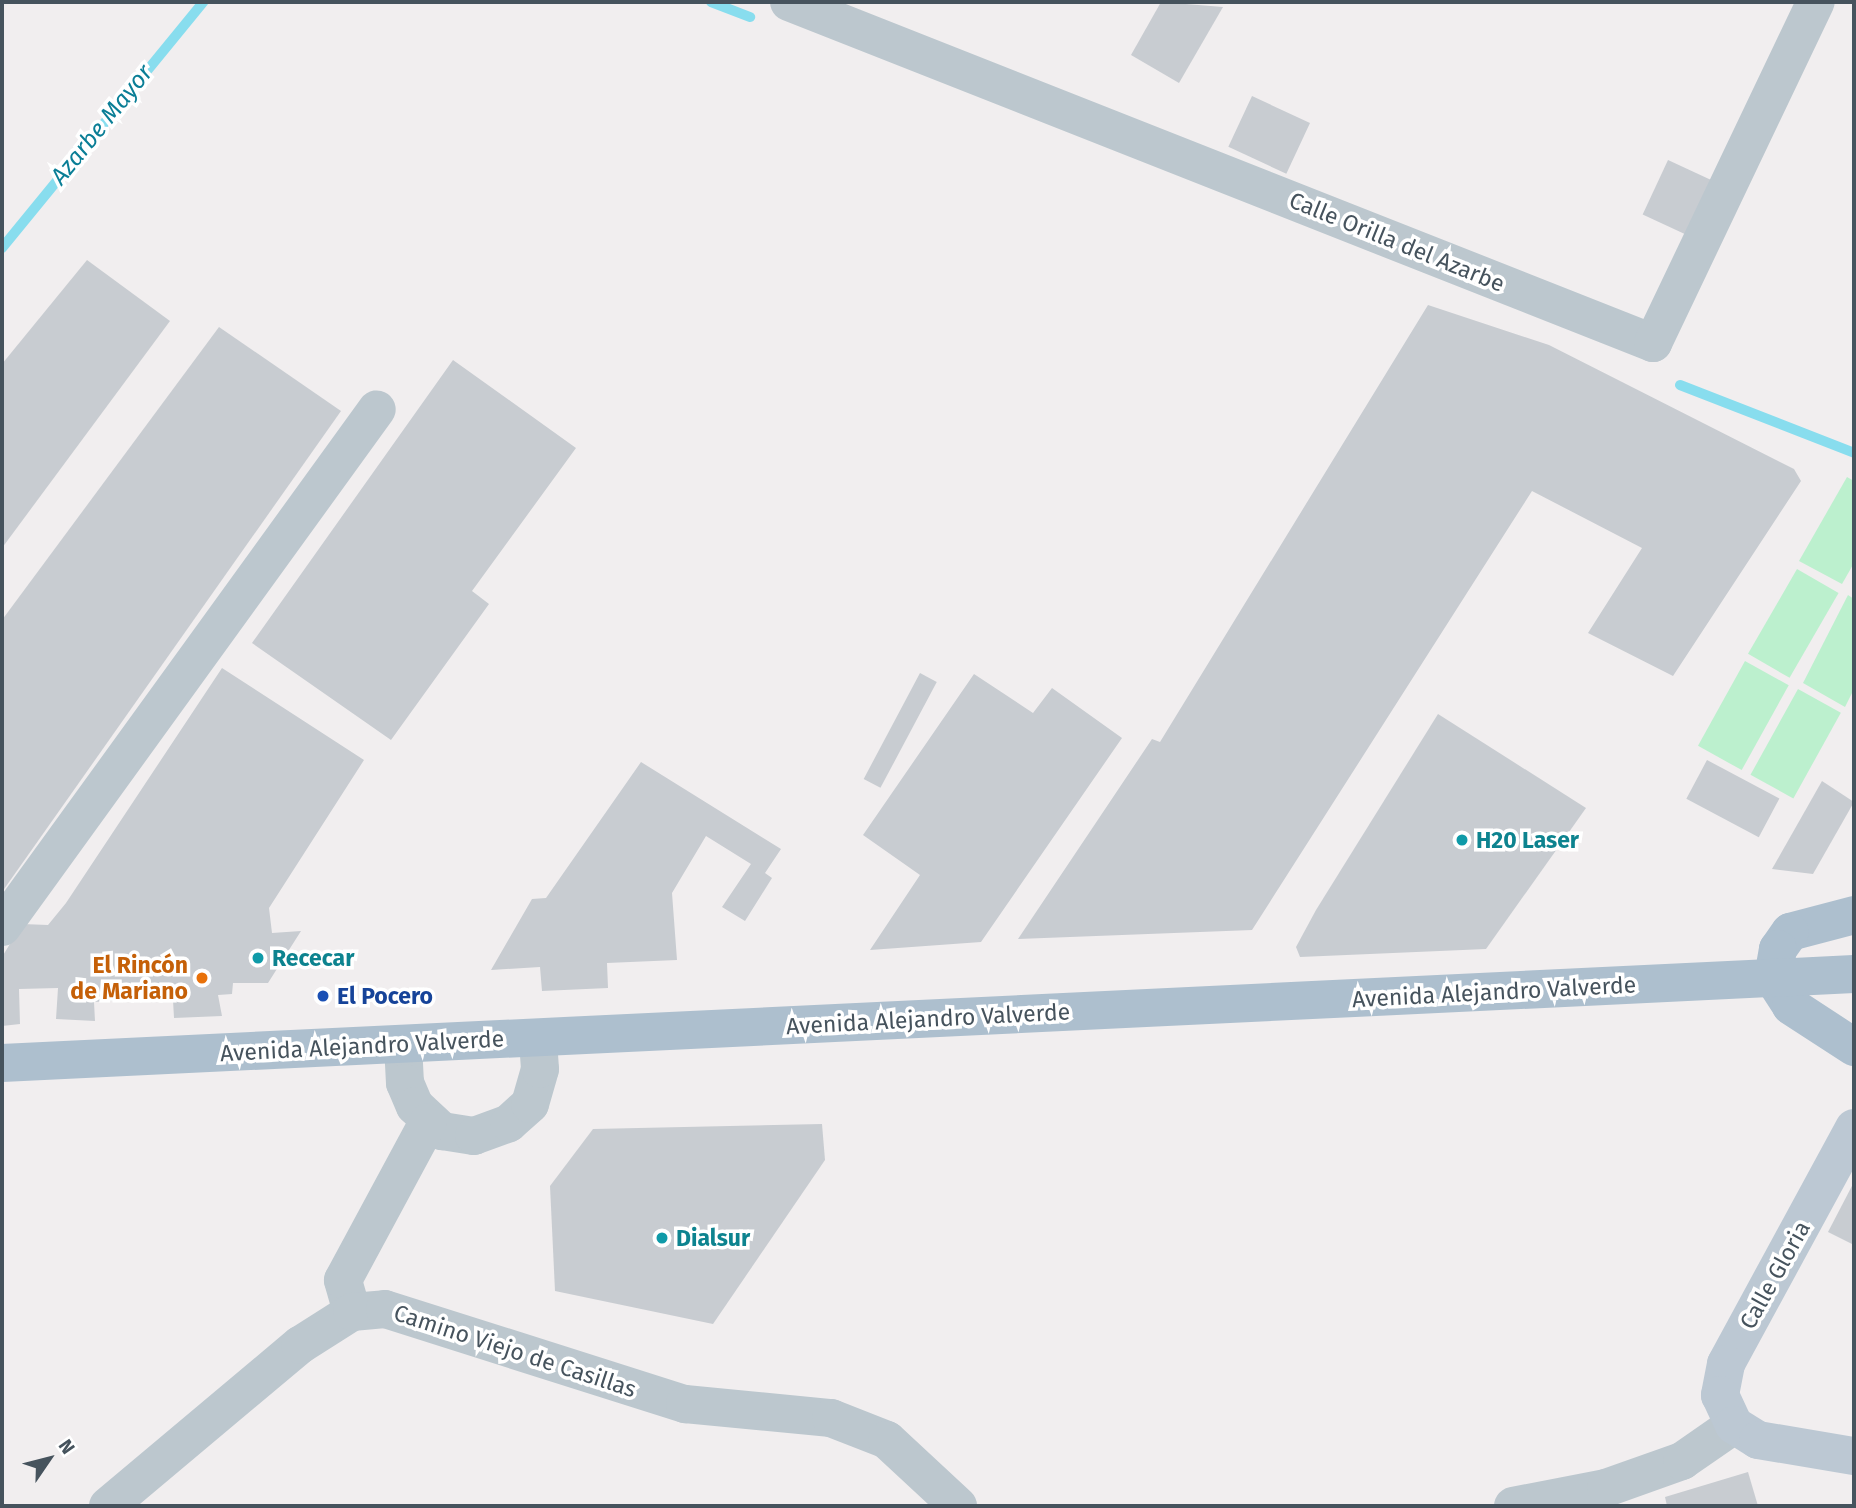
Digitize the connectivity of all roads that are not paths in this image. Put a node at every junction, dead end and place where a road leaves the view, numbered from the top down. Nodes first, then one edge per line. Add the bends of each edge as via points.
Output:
1 (789, 2) edge
2 (1816, 2) edge
3 (377, 409) dead end
4 (1854, 915) edge
5 (2, 927) edge
6 (1854, 974) edge
7 (1773, 978) junction
8 (538, 1038) junction
9 (403, 1045) junction
10 (1848, 1050) edge
11 (2, 1063) edge
12 (428, 1122) junction
13 (1854, 1128) edge
14 (352, 1312) junction
15 (1734, 1425) junction
16 (1854, 1456) edge
17 (108, 1506) edge
18 (958, 1506) edge
19 (1513, 1506) edge

1 - 2 street, Calle Orilla del Azarbe via 1653,343
3 - 5 street
4 - 7 main road via 1790,932 1778,949
6 - 7 main road, Avenida Alejandro Valverde
7 - 8 main road, Avenida Alejandro Valverde
7 - 10 main road via 1791,1006
8 - 9 main road, Avenida Alejandro Valverde
8 - 12 street via 536,1091 518,1117 474,1136 457,1136
9 - 11 main road, Avenida Alejandro Valverde
9 - 12 street via 405,1083
12 - 14 street via 343,1280
13 - 15 street, Calle Gloria via 1726,1364 1720,1395
14 - 17 street, Camino Viejo de Casillas via 300,1345
14 - 18 street, Camino Viejo de Casillas via 385,1309 685,1404 831,1418 887,1440
15 - 16 street via 1758,1440
15 - 19 street via 1682,1461 1606,1488

